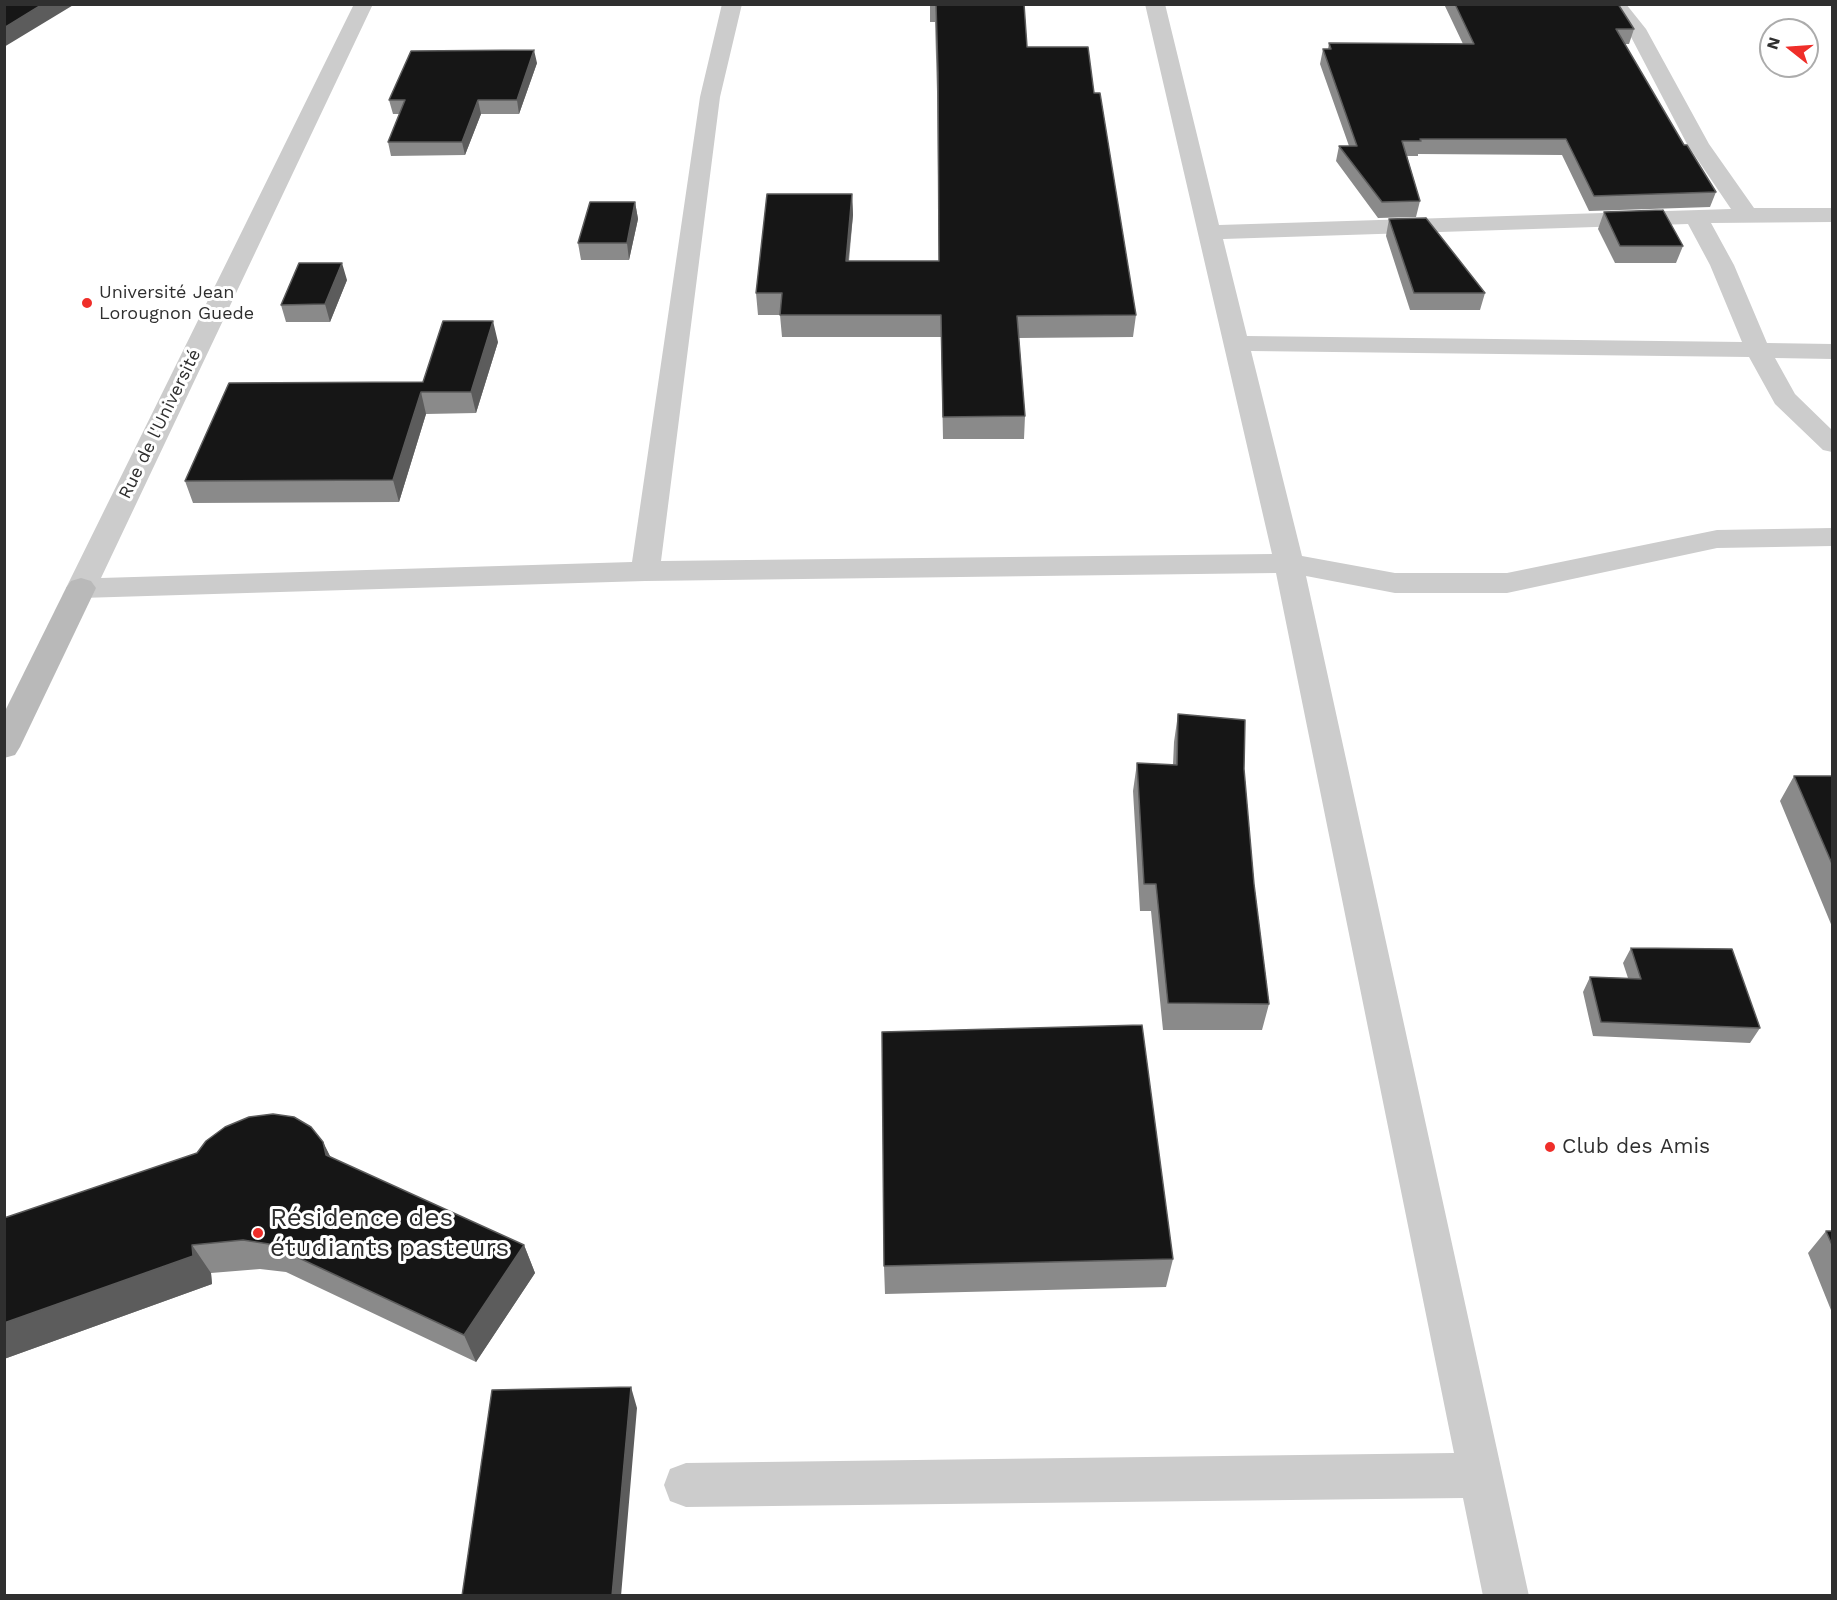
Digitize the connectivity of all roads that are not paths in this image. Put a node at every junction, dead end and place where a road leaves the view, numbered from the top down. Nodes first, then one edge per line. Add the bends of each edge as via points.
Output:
1 (364, 4) edge
2 (732, 4) edge
3 (1155, 4) edge
4 (1616, 4) edge
5 (1747, 215) junction
6 (1833, 215) edge
7 (1696, 217) junction
8 (1210, 232) junction
9 (1236, 343) junction
10 (1758, 350) junction
11 (1833, 351) edge
12 (1833, 444) edge
13 (1833, 537) edge
14 (1289, 563) junction
15 (645, 571) junction
16 (81, 588) junction
17 (4, 747) edge
18 (1480, 1475) junction
19 (686, 1485) dead end
20 (1506, 1596) edge

1 - 16 street, Rue de l'Université
2 - 15 street via 710,97
3 - 8 street
4 - 5 street via 1639,33 1698,144
5 - 6 street
5 - 7 street
7 - 8 street
7 - 10 street via 1722,265
8 - 9 street
9 - 10 street
9 - 14 street
10 - 11 street
10 - 12 street via 1784,398
13 - 14 street via 1718,539 1507,583 1395,583
14 - 15 street
14 - 18 street
15 - 16 street
16 - 17 street, Rue de l'Université
18 - 19 street
18 - 20 street

